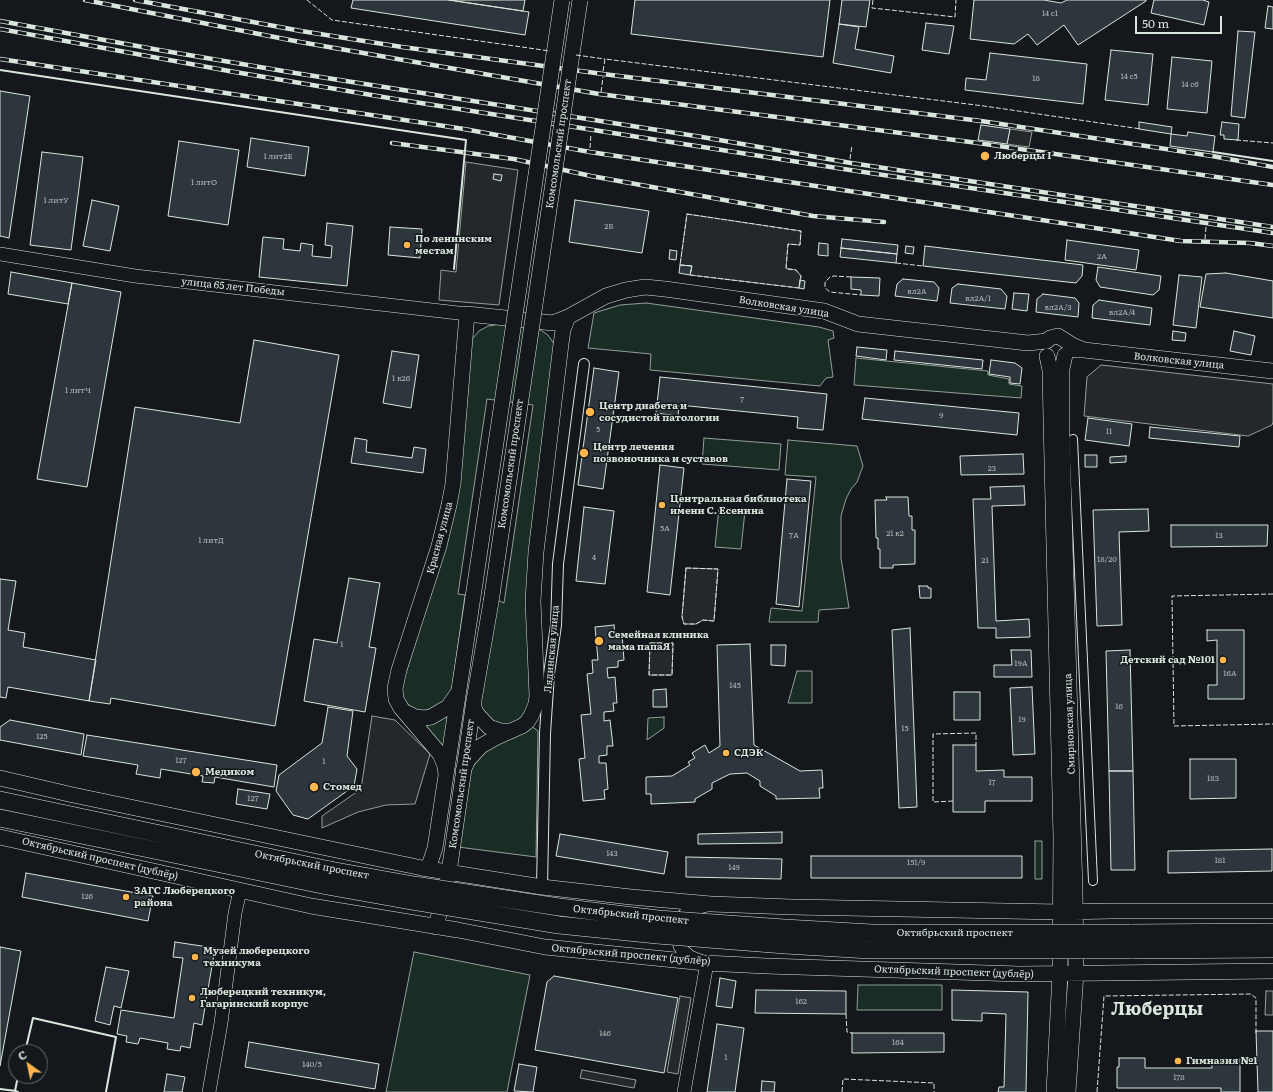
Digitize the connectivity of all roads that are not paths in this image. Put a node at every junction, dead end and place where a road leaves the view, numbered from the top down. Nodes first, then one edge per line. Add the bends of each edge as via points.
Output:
1 (562, 0) edge
2 (580, 0) edge
3 (0, 254) edge
4 (467, 314) junction
5 (568, 317) junction
6 (1046, 349) junction
7 (1066, 349) junction
8 (584, 364) dead end
9 (1273, 371) edge
10 (1073, 439) dead end
11 (459, 689) junction
12 (474, 700) junction
13 (401, 708) junction
14 (512, 731) junction
15 (463, 771) junction
16 (446, 775) junction
17 (0, 778) edge
18 (0, 800) edge
19 (0, 818) edge
20 (0, 837) edge
21 (422, 868) junction
22 (449, 872) junction
23 (329, 878) junction
24 (1093, 881) dead end
25 (542, 887) junction
26 (240, 891) junction
27 (711, 904) junction
28 (1273, 911) edge
29 (1054, 912) junction
30 (1075, 912) junction
31 (436, 927) junction
32 (1273, 932) edge
33 (1131, 942) junction
34 (1273, 949) edge
35 (706, 963) junction
36 (1273, 971) edge
37 (1076, 973) junction
38 (1060, 974) junction
39 (210, 1092) edge
40 (684, 1092) edge
41 (1054, 1092) edge
42 (1068, 1092) edge

1 - 11 main road, Комсомольский проспект, bridge
2 - 12 main road, Комсомольский проспект, bridge via 491,602
3 - 4 street, улица 65 лет Победы via 135,276
4 - 5 main road, Волковская улица via 549,323
4 - 13 main road, Красная улица via 450,505 398,670 395,694
5 - 6 main road, Волковская улица via 606,296 645,287 824,311 858,324 1028,343
5 - 14 main road, Лядинская улица via 561,344 536,552 533,607 536,704 527,722
6 - 7 main road, Волковская улица via 1054,360 1062,358
6 - 7 main road, Волковская улица via 1054,336 1062,338
6 - 29 main road, Смирновская улица via 1050,370 1061,861
7 - 9 main road, Волковская улица
7 - 30 main road, Смирновская улица via 1062,369 1062,440
8 - 25 street, Лядинская улица via 558,564 556,625 548,674
10 - 24 street
11 - 13 main road via 452,703 431,717 415,717
11 - 16 main road, Комсомольский проспект
12 - 14 main road via 474,708 489,727
12 - 15 main road, Комсомольский проспект
13 - 16 main road via 440,754
14 - 15 main road, Лядинская улица via 481,746 468,760
15 - 22 main road, Комсомольский проспект
16 - 21 main road, Комсомольский проспект via 436,848 430,863
17 - 21 main road
18 - 23 main road, Октябрьский проспект
19 - 23 main road, Октябрьский проспект
20 - 26 main road, Октябрьский проспект (дублёр)
21 - 22 main road
22 - 25 main road
22 - 31 main road, Комсомольский проспект
23 - 33 main road, Октябрьский проспект, bridge via 414,885 658,919 872,933
25 - 27 main road
26 - 31 main road, Октябрьский проспект (дублёр) via 310,906
26 - 39 street
27 - 29 main road
27 - 35 street via 686,913 678,925 677,932 684,952
28 - 30 main road
29 - 30 main road
29 - 38 main road, Смирновская улица
30 - 37 main road, Смирновская улица
31 - 35 main road, Октябрьский проспект (дублёр) via 545,947
32 - 33 main road, Октябрьский проспект
33 - 34 main road, Октябрьский проспект
35 - 38 main road, Октябрьский проспект (дублёр)
35 - 40 street
36 - 37 main road, Октябрьский проспект (дублёр)
37 - 38 main road, Октябрьский проспект (дублёр)
37 - 42 main road, Смирновская улица
38 - 41 main road, Смирновская улица

